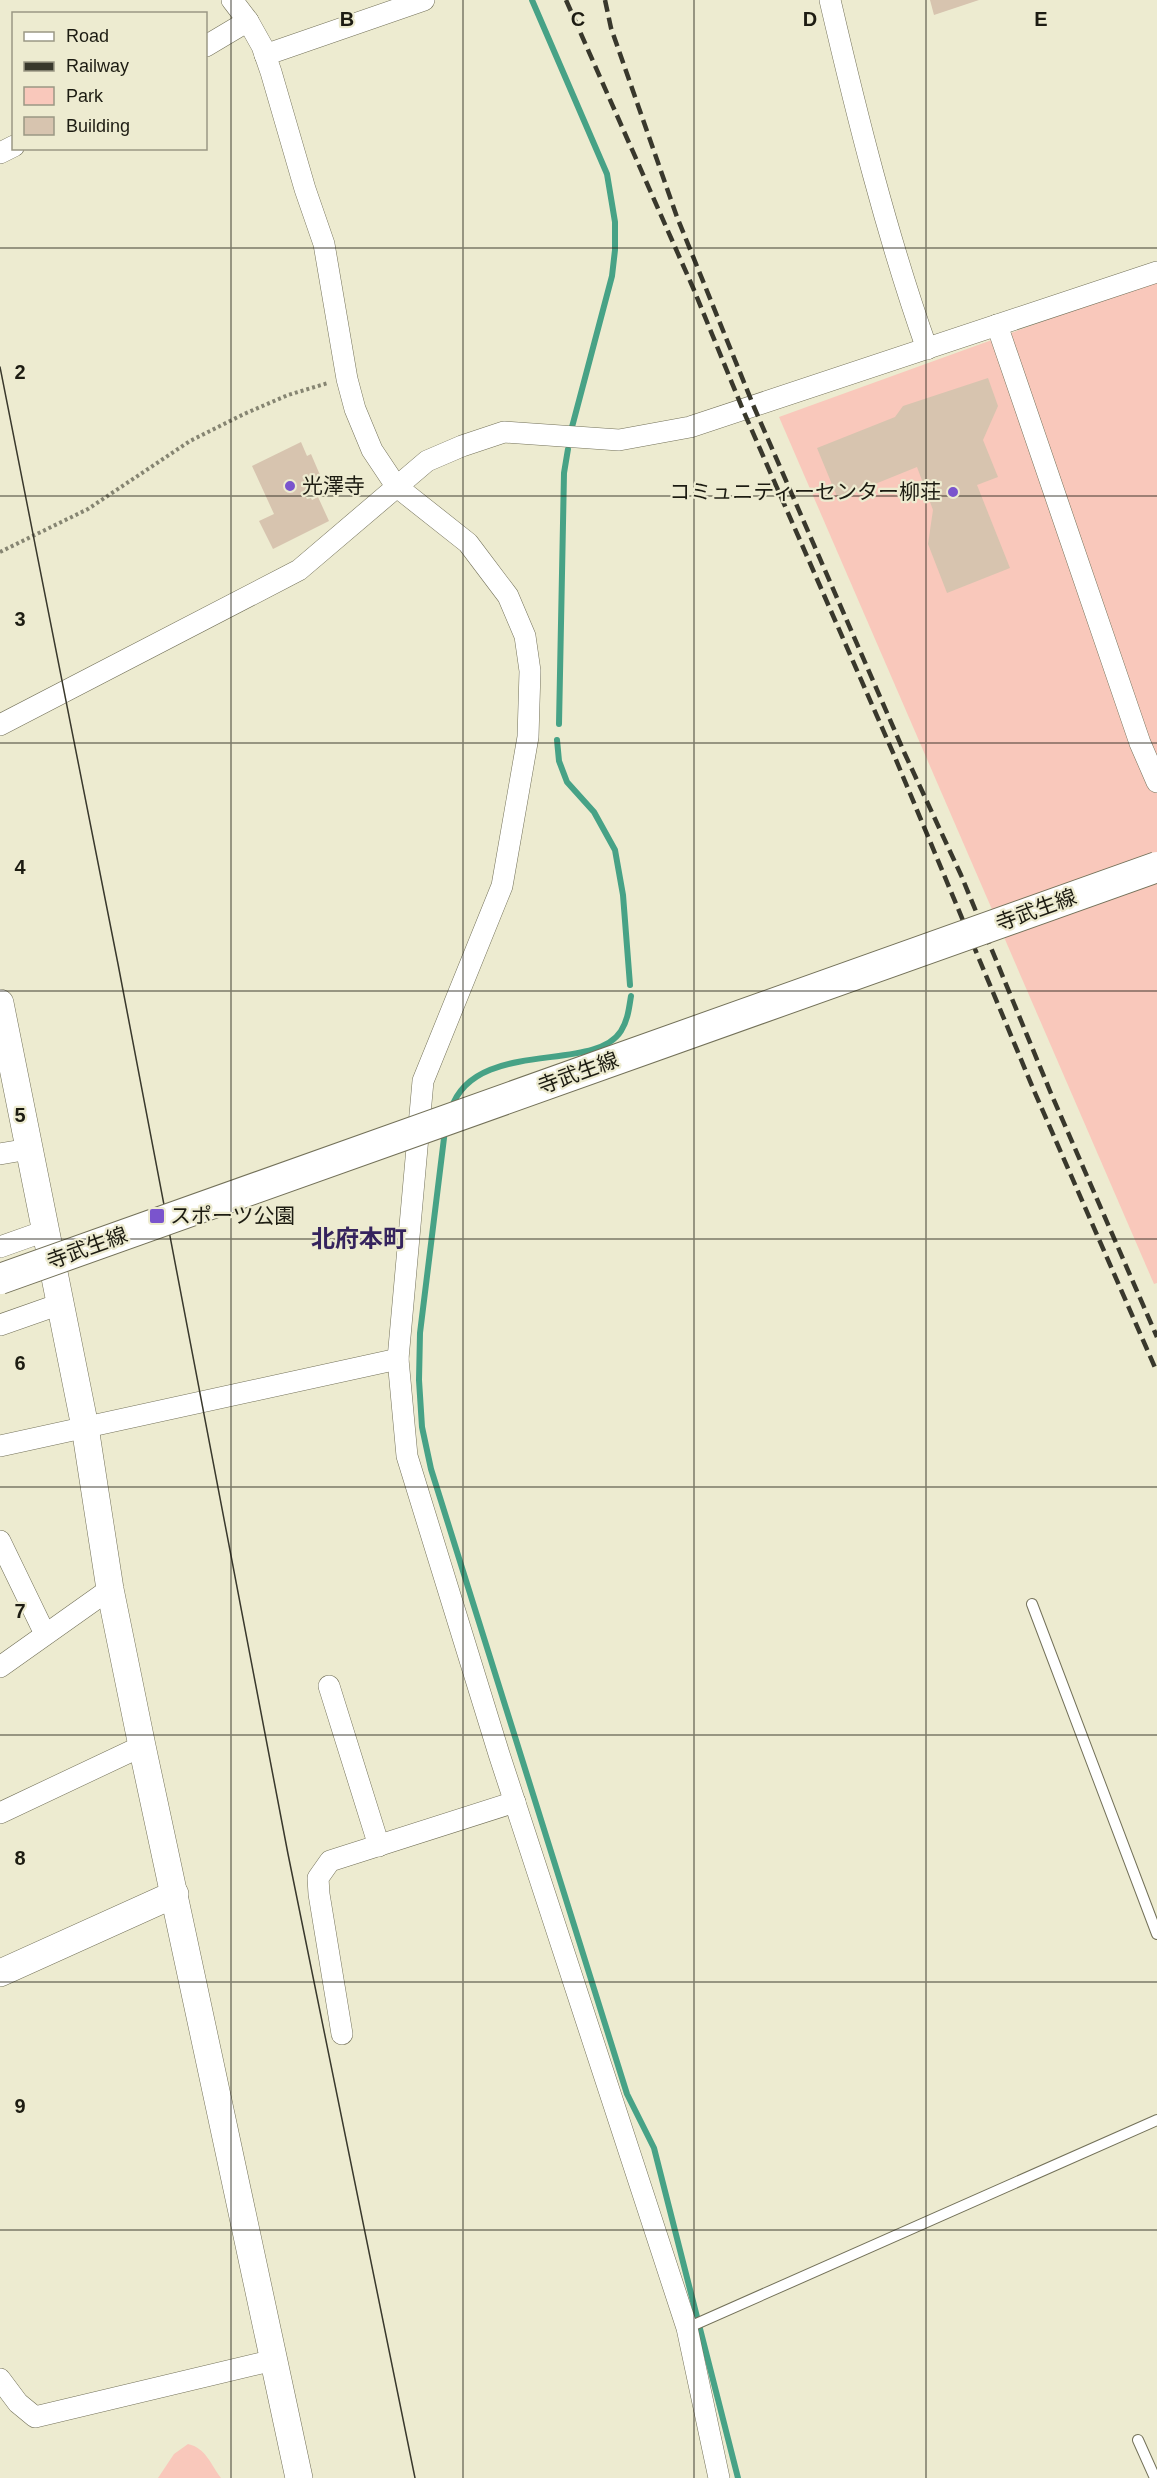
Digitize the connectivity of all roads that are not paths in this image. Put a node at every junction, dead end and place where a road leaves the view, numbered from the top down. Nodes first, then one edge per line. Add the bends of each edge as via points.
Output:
1 (232, 0) edge
2 (424, 0) edge
3 (830, 0) edge
4 (248, 21) junction
5 (207, 45) edge
6 (265, 55) junction
7 (1157, 272) edge
8 (997, 325) junction
9 (927, 349) junction
10 (396, 486) junction
11 (0, 724) edge
12 (1157, 782) edge
13 (1157, 867) edge
14 (0, 1003) edge
15 (29, 1149) junction
16 (0, 1154) edge
17 (45, 1231) junction
18 (0, 1247) edge
19 (0, 1279) edge
20 (60, 1304) junction
21 (0, 1325) edge
22 (398, 1359) junction
23 (85, 1427) junction
24 (0, 1446) edge
25 (0, 1542) edge
26 (110, 1589) junction
27 (1032, 1604) dead end
28 (45, 1634) junction
29 (0, 1667) edge
30 (329, 1686) dead end
31 (142, 1746) junction
32 (515, 1802) junction
33 (0, 1813) edge
34 (379, 1846) junction
35 (174, 1894) junction
36 (1157, 1934) edge
37 (0, 1973) edge
38 (342, 2034) dead end
39 (1157, 2120) edge
40 (687, 2328) junction
41 (274, 2360) junction
42 (0, 2379) edge
43 (1138, 2440) dead end
44 (299, 2478) edge
45 (719, 2478) edge
46 (1155, 2478) edge

1 - 4 street
2 - 6 street
3 - 9 street via 849,80
4 - 5 street
4 - 6 street
6 - 10 street via 324,244 355,409 372,450
7 - 8 street
8 - 9 street
8 - 12 street via 1140,743
9 - 10 street via 690,427 619,440 504,432 427,461
10 - 11 street via 299,570
10 - 22 street via 468,543 508,596 525,636 530,671 528,737 502,886 423,1081
13 - 19 main road, 寺武生線, bridge
14 - 15 street
15 - 16 street
15 - 17 street
17 - 18 street
17 - 20 street
20 - 21 street
20 - 23 street
22 - 23 street
22 - 32 street via 407,1456
23 - 24 street
23 - 26 street
25 - 28 street
26 - 28 street
26 - 31 street
27 - 36 lane
28 - 29 street
30 - 34 street
31 - 33 street
31 - 35 street
32 - 34 street
32 - 40 street
34 - 38 street via 330,1861 318,1878
35 - 37 street
35 - 41 street
39 - 40 lane
40 - 45 street
41 - 42 street via 35,2417 18,2403
41 - 44 street
43 - 46 lane

